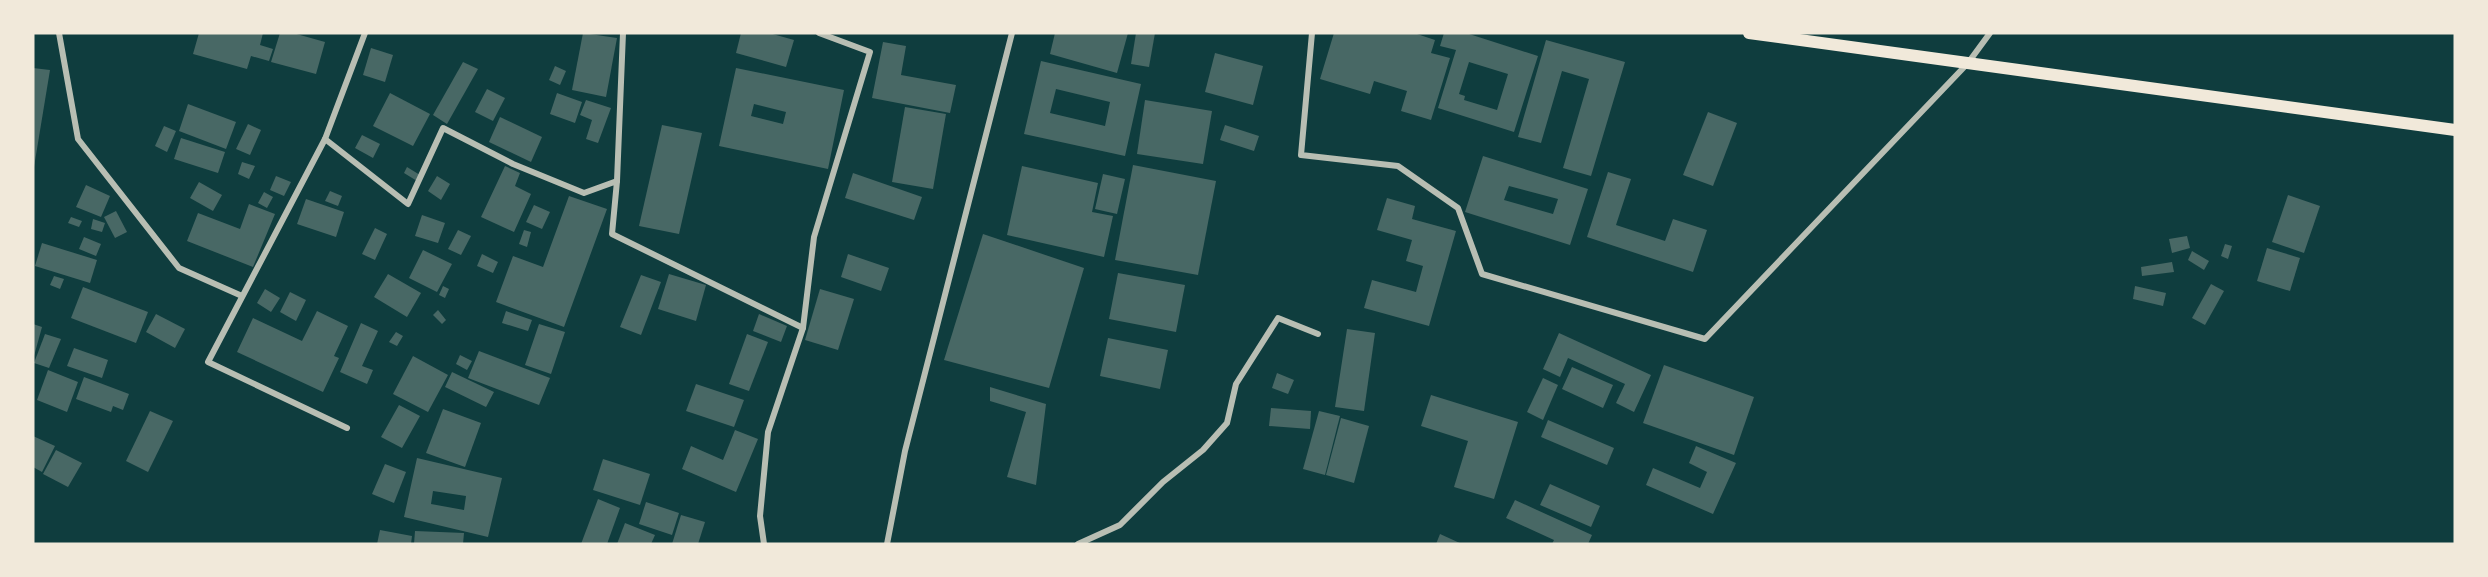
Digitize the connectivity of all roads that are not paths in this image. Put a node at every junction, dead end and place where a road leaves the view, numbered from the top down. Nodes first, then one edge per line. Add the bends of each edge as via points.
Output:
1 (59, 33) edge
2 (365, 33) edge
3 (623, 33) edge
4 (819, 33) edge
5 (1012, 33) edge
6 (1312, 33) edge
7 (1749, 33) edge
8 (1990, 33) edge
9 (1968, 63) junction
10 (2455, 130) edge
11 (324, 139) junction
12 (617, 181) junction
13 (242, 296) junction
14 (802, 328) junction
15 (1318, 334) dead end
16 (347, 428) dead end
17 (764, 544) edge
18 (887, 544) edge
19 (1078, 544) edge

1 - 13 street via 78,139 178,268
2 - 11 street
3 - 12 street
4 - 14 street via 870,52 814,237
5 - 18 street via 905,451
6 - 9 street via 1301,155 1398,166 1458,208 1482,274 1705,339
7 - 9 main road
8 - 9 street
9 - 10 main road
11 - 12 street via 408,204 444,128 513,164 584,193
11 - 13 street
12 - 14 street via 612,234
13 - 16 street via 208,362
14 - 17 street via 768,432 760,516
15 - 19 street via 1278,318 1236,384 1227,423 1120,525

